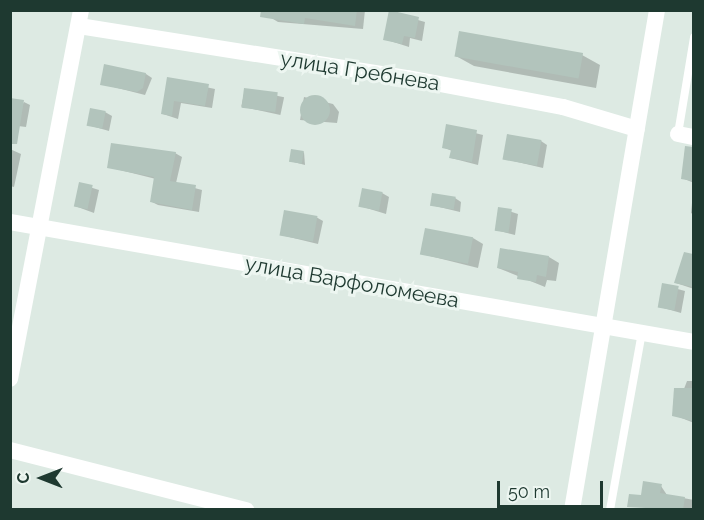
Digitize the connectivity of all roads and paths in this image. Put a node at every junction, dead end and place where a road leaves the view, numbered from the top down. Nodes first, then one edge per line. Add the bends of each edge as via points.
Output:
1 (657, 10) edge
2 (80, 18) edge
3 (693, 37) edge
4 (637, 129) junction
5 (686, 135) edge
6 (10, 222) edge
7 (43, 229) junction
8 (601, 326) junction
9 (642, 333) junction
10 (693, 342) edge
11 (10, 379) edge
12 (10, 450) edge
13 (246, 510) edge
14 (572, 510) edge
15 (610, 510) edge

1 - 4 street
2 - 4 street, улица Гребнева via 563,107
2 - 7 street
3 - 5 lane
4 - 8 street
6 - 7 street, улица Варфоломеева
7 - 8 street, улица Варфоломеева
7 - 11 street
8 - 9 street, улица Варфоломеева
8 - 14 street
9 - 10 street, улица Варфоломеева
9 - 15 lane
12 - 13 street

